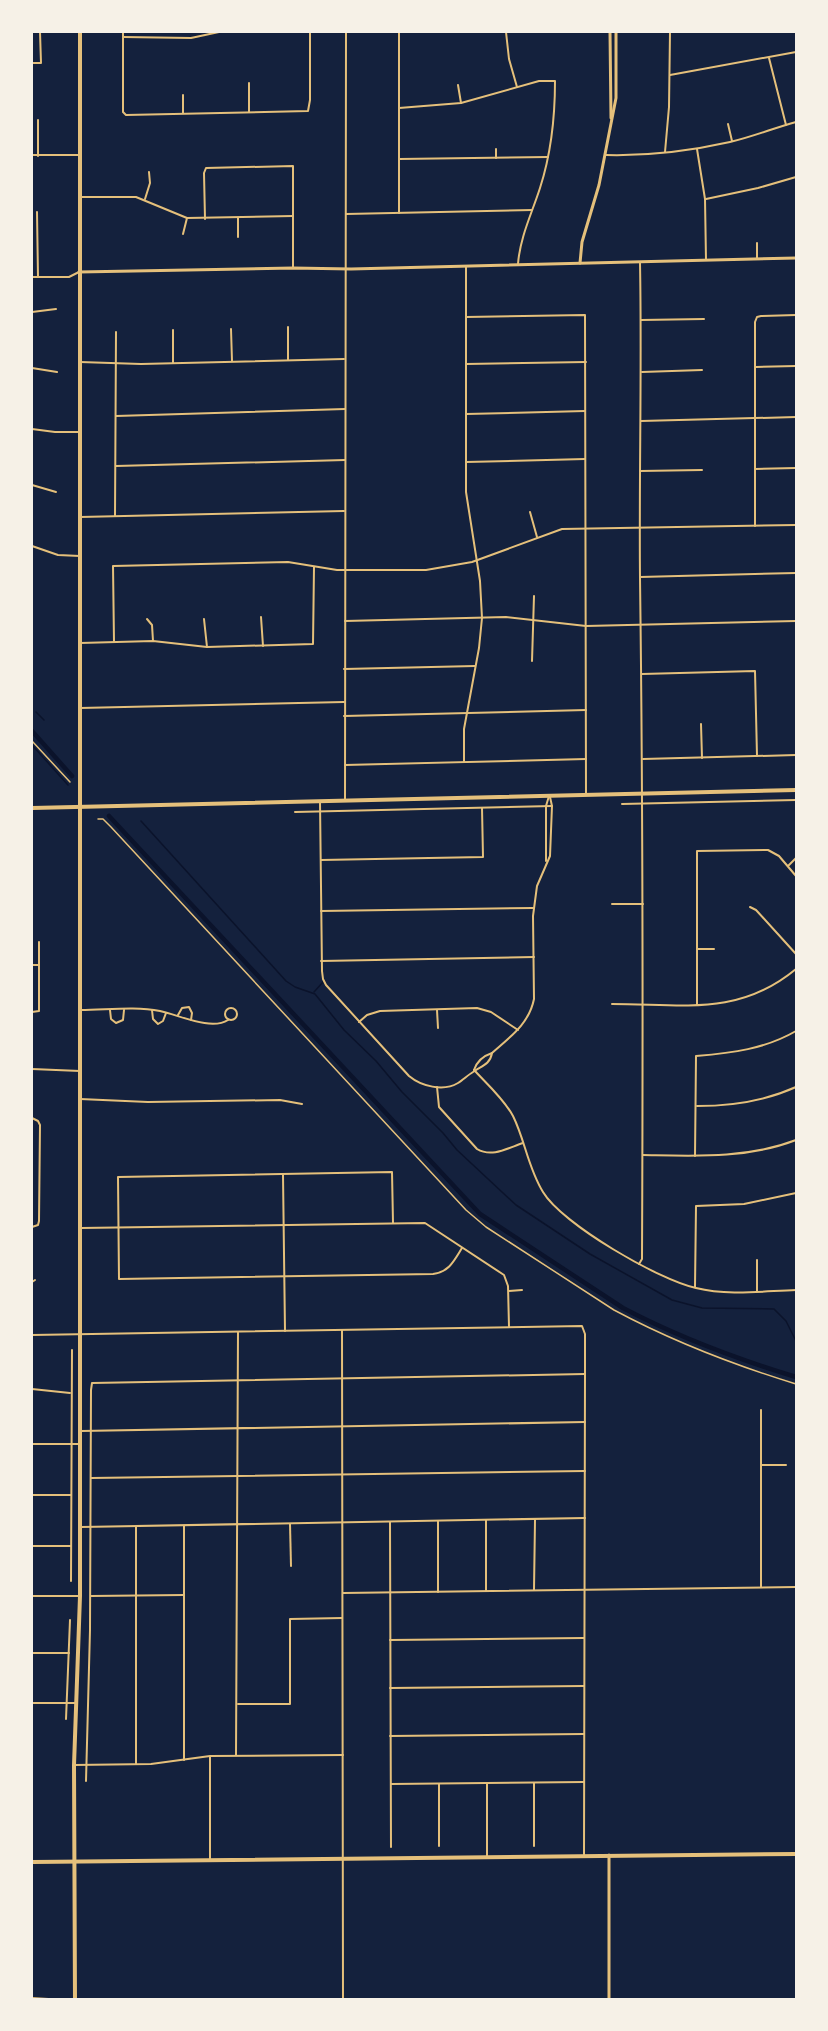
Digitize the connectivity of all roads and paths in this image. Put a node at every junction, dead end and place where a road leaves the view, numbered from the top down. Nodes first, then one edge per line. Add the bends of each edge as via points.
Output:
1 (40, 32) edge
2 (80, 32) edge
3 (123, 32) edge
4 (173, 32) edge
5 (219, 32) edge
6 (310, 32) edge
7 (346, 32) edge
8 (399, 32) edge
9 (506, 32) edge
10 (610, 32) edge
11 (616, 32) edge
12 (670, 32) edge
13 (123, 37) junction
14 (173, 38) junction
15 (796, 52) edge
16 (769, 56) junction
17 (32, 63) edge
18 (670, 75) junction
19 (249, 83) dead end
20 (458, 85) dead end
21 (517, 87) junction
22 (183, 95) dead end
23 (461, 103) junction
24 (399, 108) junction
25 (249, 112) junction
26 (183, 113) junction
27 (38, 120) dead end
28 (611, 120) junction
29 (796, 122) edge
30 (728, 124) dead end
31 (786, 125) junction
32 (732, 141) junction
33 (496, 148) dead end
34 (697, 148) junction
35 (665, 152) junction
36 (32, 155) edge
37 (80, 155) junction
38 (606, 155) junction
39 (38, 156) junction
40 (548, 157) junction
41 (496, 158) junction
42 (399, 159) junction
43 (150, 172) dead end
44 (796, 177) edge
45 (80, 196) junction
46 (145, 199) junction
47 (705, 199) junction
48 (532, 210) junction
49 (37, 212) dead end
50 (399, 213) junction
51 (345, 214) junction
52 (293, 216) junction
53 (187, 218) junction
54 (238, 218) junction
55 (205, 219) junction
56 (183, 234) dead end
57 (238, 237) dead end
58 (757, 243) dead end
59 (796, 258) edge
60 (757, 259) junction
61 (706, 260) junction
62 (640, 262) junction
63 (580, 263) junction
64 (518, 264) junction
65 (466, 266) junction
66 (293, 268) junction
67 (345, 268) junction
68 (79, 272) junction
69 (32, 277) edge
70 (38, 277) junction
71 (56, 309) dead end
72 (32, 312) edge
73 (796, 315) edge
74 (466, 317) junction
75 (704, 319) dead end
76 (641, 320) junction
77 (288, 327) dead end
78 (231, 328) dead end
79 (173, 330) dead end
80 (116, 332) dead end
81 (344, 359) junction
82 (288, 360) junction
83 (232, 361) junction
84 (80, 362) junction
85 (115, 362) junction
86 (586, 362) junction
87 (173, 363) junction
88 (466, 364) junction
89 (796, 366) edge
90 (756, 367) junction
91 (32, 368) edge
92 (702, 369) dead end
93 (57, 372) dead end
94 (641, 372) junction
95 (345, 409) junction
96 (585, 411) junction
97 (466, 414) junction
98 (116, 416) junction
99 (796, 417) edge
100 (755, 418) junction
101 (641, 421) junction
102 (32, 429) edge
103 (79, 432) junction
104 (585, 459) junction
105 (345, 460) junction
106 (466, 462) junction
107 (116, 466) junction
108 (796, 468) edge
109 (755, 469) junction
110 (702, 470) dead end
111 (640, 471) junction
112 (32, 485) edge
113 (56, 492) dead end
114 (344, 511) junction
115 (530, 512) dead end
116 (115, 516) junction
117 (80, 517) junction
118 (796, 525) edge
119 (755, 526) junction
120 (585, 528) junction
121 (641, 529) junction
122 (537, 537) junction
123 (32, 546) edge
124 (80, 556) junction
125 (476, 561) junction
126 (314, 567) junction
127 (345, 570) junction
128 (796, 573) edge
129 (640, 577) junction
130 (534, 596) dead end
131 (261, 617) dead end
132 (482, 618) junction
133 (147, 619) dead end
134 (204, 619) dead end
135 (533, 620) junction
136 (345, 621) junction
137 (796, 621) edge
138 (641, 625) junction
139 (586, 626) junction
140 (153, 641) junction
141 (114, 642) junction
142 (80, 643) junction
143 (263, 646) junction
144 (207, 647) junction
145 (532, 661) dead end
146 (475, 666) junction
147 (345, 669) junction
148 (642, 674) junction
149 (345, 702) junction
150 (80, 708) junction
151 (586, 710) junction
152 (466, 714) junction
153 (344, 717) junction
154 (701, 724) dead end
155 (32, 741) edge
156 (796, 755) edge
157 (757, 756) junction
158 (702, 758) junction
159 (586, 759) junction
160 (643, 759) junction
161 (464, 762) junction
162 (345, 765) junction
163 (70, 782) dead end
164 (796, 790) edge
165 (643, 794) junction
166 (586, 795) junction
167 (549, 796) junction
168 (796, 800) edge
169 (345, 801) junction
170 (320, 802) junction
171 (622, 804) dead end
172 (643, 804) junction
173 (546, 806) junction
174 (552, 806) junction
175 (32, 808) edge
176 (80, 808) junction
177 (482, 808) junction
178 (295, 812) dead end
179 (320, 812) junction
180 (98, 819) dead end
181 (546, 829) junction
182 (551, 829) junction
183 (796, 858) edge
184 (321, 860) junction
185 (546, 861) junction
186 (788, 866) junction
187 (796, 876) edge
188 (612, 904) dead end
189 (643, 904) junction
190 (750, 907) dead end
191 (533, 908) junction
192 (321, 911) junction
193 (39, 942) dead end
194 (697, 949) junction
195 (714, 949) dead end
196 (796, 954) edge
197 (534, 957) junction
198 (321, 961) junction
199 (32, 965) edge
200 (39, 965) junction
201 (796, 969) edge
202 (612, 1004) dead end
203 (643, 1004) junction
204 (697, 1005) junction
205 (81, 1010) junction
206 (110, 1010) junction
207 (124, 1010) junction
208 (152, 1010) junction
209 (437, 1010) junction
210 (32, 1012) edge
211 (166, 1013) junction
212 (178, 1016) junction
213 (191, 1020) junction
214 (228, 1020) junction
215 (359, 1022) junction
216 (438, 1028) dead end
217 (518, 1030) junction
218 (796, 1031) edge
219 (492, 1053) junction
220 (32, 1069) edge
221 (474, 1070) junction
222 (80, 1071) junction
223 (437, 1087) junction
224 (796, 1087) edge
225 (80, 1099) junction
226 (302, 1104) dead end
227 (696, 1106) junction
228 (32, 1118) edge
229 (796, 1140) edge
230 (523, 1143) junction
231 (643, 1155) junction
232 (695, 1156) junction
233 (283, 1175) junction
234 (796, 1193) edge
235 (393, 1223) junction
236 (284, 1226) junction
237 (32, 1227) edge
238 (81, 1228) junction
239 (119, 1228) junction
240 (462, 1248) junction
241 (757, 1260) dead end
242 (639, 1264) junction
243 (284, 1277) junction
244 (695, 1288) junction
245 (522, 1290) dead end
246 (796, 1290) edge
247 (508, 1291) junction
248 (757, 1291) junction
249 (509, 1327) junction
250 (342, 1329) junction
251 (285, 1330) junction
252 (238, 1331) junction
253 (80, 1334) junction
254 (32, 1335) edge
255 (72, 1350) dead end
256 (585, 1374) junction
257 (343, 1378) junction
258 (237, 1380) junction
259 (796, 1384) edge
260 (32, 1389) edge
261 (72, 1393) junction
262 (761, 1410) dead end
263 (585, 1422) junction
264 (344, 1427) junction
265 (237, 1428) junction
266 (80, 1431) junction
267 (91, 1431) junction
268 (32, 1444) edge
269 (71, 1444) junction
270 (80, 1444) junction
271 (761, 1466) junction
272 (786, 1466) dead end
273 (585, 1471) junction
274 (343, 1474) junction
275 (237, 1476) junction
276 (91, 1478) junction
277 (32, 1495) edge
278 (71, 1495) junction
279 (585, 1518) junction
280 (486, 1520) junction
281 (535, 1520) junction
282 (438, 1521) junction
283 (390, 1522) junction
284 (343, 1523) junction
285 (237, 1524) junction
286 (290, 1524) junction
287 (184, 1525) junction
288 (136, 1526) junction
289 (80, 1527) junction
290 (90, 1527) junction
291 (71, 1545) junction
292 (32, 1546) edge
293 (291, 1566) dead end
294 (71, 1581) dead end
295 (760, 1587) junction
296 (796, 1587) edge
297 (534, 1590) junction
298 (584, 1590) junction
299 (486, 1591) junction
300 (390, 1592) junction
301 (438, 1592) junction
302 (342, 1593) junction
303 (184, 1595) junction
304 (32, 1596) edge
305 (80, 1596) junction
306 (90, 1596) junction
307 (136, 1596) junction
308 (342, 1618) junction
309 (70, 1620) dead end
310 (584, 1638) junction
311 (390, 1640) junction
312 (32, 1653) edge
313 (69, 1653) junction
314 (584, 1686) junction
315 (390, 1688) junction
316 (32, 1703) edge
317 (67, 1703) junction
318 (76, 1703) junction
319 (237, 1704) junction
320 (66, 1719) dead end
321 (584, 1734) junction
322 (390, 1736) junction
323 (237, 1755) junction
324 (343, 1755) junction
325 (210, 1756) junction
326 (184, 1760) junction
327 (136, 1764) junction
328 (74, 1765) junction
329 (86, 1765) junction
330 (86, 1781) dead end
331 (584, 1782) junction
332 (486, 1783) junction
333 (534, 1783) junction
334 (390, 1784) junction
335 (439, 1784) junction
336 (439, 1846) dead end
337 (534, 1846) dead end
338 (391, 1847) dead end
339 (796, 1854) edge
340 (609, 1855) junction
341 (487, 1856) junction
342 (584, 1856) junction
343 (343, 1858) junction
344 (210, 1860) junction
345 (74, 1862) junction
346 (32, 1863) edge
347 (32, 1998) edge
348 (65, 1999) edge
349 (75, 2000) edge
350 (343, 2000) edge
351 (609, 2000) edge

1 - 17 street via 41,63
2 - 37 main road
3 - 13 street
4 - 14 street
5 - 14 street
6 - 25 street via 308,111
7 - 51 street
8 - 24 street
9 - 21 street
10 - 28 street
11 - 28 street via 616,98
12 - 18 street
13 - 14 street
13 - 26 street via 123,114
15 - 16 street
16 - 18 street
16 - 31 street
18 - 35 street
19 - 25 street
20 - 23 street
21 - 23 street
21 - 40 street via 555,81
22 - 26 street
23 - 24 street
24 - 42 street
25 - 26 street
27 - 39 street
28 - 38 street
29 - 31 street
30 - 32 street
31 - 32 street
32 - 34 street
33 - 41 street
34 - 35 street
34 - 47 street
35 - 38 street
36 - 39 street
37 - 39 street
37 - 45 main road
38 - 63 street
40 - 41 street
40 - 48 street
41 - 42 street
42 - 50 street
43 - 46 street
44 - 47 street
45 - 46 street via 126,195
45 - 68 main road
46 - 53 street
47 - 61 street
48 - 50 street
48 - 64 street
49 - 70 street
50 - 51 street
51 - 67 street
52 - 54 street
52 - 55 street via 293,166 206,168
52 - 66 street
53 - 55 street
53 - 56 street
54 - 55 street
54 - 57 street
58 - 60 street
59 - 60 street
60 - 61 street
61 - 62 street
62 - 63 street
62 - 76 street
63 - 64 street
64 - 65 street
65 - 67 street
65 - 74 street
66 - 67 street
66 - 68 street
67 - 81 street
68 - 70 street
68 - 84 main road
69 - 70 street
71 - 72 street
73 - 90 street via 757,317
74 - 86 street via 585,315
74 - 88 street
75 - 76 street
76 - 94 street
77 - 82 street
78 - 83 street
79 - 87 street
80 - 85 street
81 - 82 street
81 - 95 street
82 - 83 street
83 - 87 street
84 - 85 street
84 - 103 main road
85 - 87 street
85 - 98 street
86 - 88 street
86 - 96 street
88 - 97 street
89 - 90 street
90 - 100 street
91 - 93 street
92 - 94 street
94 - 101 street
95 - 98 street
95 - 105 street
96 - 97 street
96 - 104 street
97 - 106 street
98 - 107 street
99 - 100 street
100 - 101 street
100 - 109 street
101 - 111 street
102 - 103 street
103 - 117 main road
104 - 106 street
104 - 120 street
105 - 107 street
105 - 114 street
106 - 125 street via 465,492
107 - 116 street
108 - 109 street
109 - 119 street
110 - 111 street
111 - 121 street
112 - 113 street
114 - 116 street
114 - 127 street
115 - 122 street
116 - 117 street
117 - 124 main road
118 - 119 street
119 - 121 street
120 - 121 street
120 - 122 street via 562,529
120 - 139 street
121 - 129 street
122 - 125 street
123 - 124 street via 58,555
124 - 142 main road
125 - 127 street via 426,570
125 - 132 street
126 - 127 street
126 - 141 street via 288,562 113,566
126 - 143 street via 313,644
127 - 136 street
128 - 129 street
129 - 138 street
130 - 135 street
131 - 143 street
132 - 135 street
132 - 136 street
132 - 146 street
133 - 140 street
134 - 144 street
135 - 139 street
135 - 145 street
136 - 147 street
137 - 138 street
138 - 139 street
138 - 148 street
139 - 151 street
140 - 141 street
140 - 144 street
141 - 142 street
142 - 150 main road
143 - 144 street
146 - 147 street
146 - 152 street
147 - 149 street
148 - 157 street via 755,671
148 - 160 street
149 - 150 street
149 - 153 street
150 - 176 main road
151 - 152 street
151 - 159 street
152 - 153 street
152 - 161 street
153 - 162 street
154 - 158 street
155 - 163 lane
156 - 157 street
157 - 158 street
158 - 160 street
159 - 161 street
159 - 166 street
160 - 165 street
161 - 162 street
162 - 169 street
164 - 165 main road
165 - 166 main road
165 - 172 street
166 - 167 main road
167 - 169 main road
167 - 173 street
167 - 174 street
168 - 172 street
169 - 170 main road
170 - 176 main road
170 - 179 street
171 - 172 street
172 - 189 street
173 - 174 street
173 - 177 street
173 - 181 street
174 - 182 street
175 - 176 main road
176 - 205 main road
177 - 179 street
177 - 184 street via 483,857
178 - 179 street
179 - 184 street
180 - 259 lane via 111,827 474,1218 636,1322 735,1364
181 - 182 street
181 - 185 street
182 - 185 street via 550,856
183 - 186 street
184 - 192 street
185 - 191 street
186 - 187 street
186 - 194 street via 768,850 697,851
188 - 189 street
189 - 203 street
190 - 196 street
191 - 192 street
191 - 197 street
192 - 198 street
193 - 200 street
194 - 195 street
194 - 204 street
197 - 198 street
197 - 217 street via 531,1013
198 - 215 street via 324,981
199 - 200 street
200 - 210 street via 39,1011
201 - 204 street via 763,992 719,1005
202 - 203 street
203 - 204 street
203 - 231 street
205 - 206 street
205 - 222 main road
206 - 207 street
206 - 207 street via 111,1019 118,1023 123,1020
207 - 208 street
208 - 211 street
208 - 211 street via 158,1024
209 - 215 street via 373,1012
209 - 216 street
209 - 217 street via 483,1009
211 - 212 street
212 - 213 street
212 - 213 street via 186,1006 191,1009
213 - 214 street
214 - 214 street via 237,1016 233,1008 225,1011
215 - 223 street via 414,1080
217 - 219 street
218 - 227 street via 759,1047 696,1056
219 - 221 street
219 - 221 street via 483,1067
220 - 222 street
221 - 223 street via 453,1086
221 - 230 street via 512,1114
222 - 225 main road
223 - 230 street via 439,1107 477,1149 493,1153
224 - 227 street via 753,1101
225 - 226 street via 280,1100
225 - 238 main road
227 - 232 street
228 - 237 street via 38,1120 39,1225
229 - 232 street via 735,1155
230 - 242 street via 534,1176 554,1207
231 - 232 street
231 - 242 street
233 - 235 street via 392,1172
233 - 236 street
233 - 239 street via 118,1177
234 - 244 street via 744,1204 696,1206
235 - 236 street
235 - 240 street via 424,1223
236 - 239 street
236 - 243 street
238 - 239 street
238 - 253 main road
239 - 243 street via 119,1280
240 - 243 street via 452,1265 439,1274
240 - 247 street via 499,1270
241 - 248 street
242 - 244 street
243 - 251 street
244 - 248 street
245 - 247 street
246 - 248 street
247 - 249 street
249 - 250 street
249 - 256 street via 582,1326
250 - 251 street
250 - 257 street
251 - 252 street
252 - 253 street
252 - 258 street
253 - 254 street
253 - 266 main road
255 - 261 street
256 - 257 street
256 - 263 street
257 - 258 street
257 - 264 street
258 - 265 street
258 - 267 street via 92,1383
260 - 261 street
261 - 269 street
262 - 271 street
263 - 264 street
263 - 273 street
264 - 265 street
264 - 274 street
265 - 267 street
265 - 275 street
266 - 267 street
266 - 270 main road
267 - 276 street
268 - 269 street
269 - 270 street
269 - 278 street
270 - 289 main road
271 - 272 street
271 - 295 street
273 - 274 street
273 - 279 street
274 - 275 street
274 - 284 street
275 - 276 street
275 - 285 street
276 - 290 street
277 - 278 street
278 - 291 street
279 - 281 street
279 - 298 street
280 - 281 street
280 - 282 street
280 - 299 street
281 - 297 street
282 - 283 street
282 - 301 street
283 - 284 street
283 - 300 street
284 - 286 street
284 - 302 street
285 - 286 street
285 - 287 street
285 - 319 street
286 - 293 street
287 - 288 street
287 - 303 street
288 - 290 street
288 - 307 street
289 - 290 street
289 - 305 main road
290 - 306 street
291 - 292 street
291 - 294 street
295 - 296 street
295 - 298 street
297 - 298 street
297 - 299 street
298 - 310 street
299 - 301 street
300 - 301 street
300 - 302 street
300 - 311 street
302 - 308 street
303 - 307 street
303 - 326 street
304 - 305 street
305 - 318 main road
306 - 307 street
306 - 329 street
307 - 327 street
308 - 319 street via 290,1619 290,1704
308 - 324 street
309 - 313 street
310 - 311 street
310 - 314 street
311 - 315 street
312 - 313 street
313 - 317 street
314 - 315 street
314 - 321 street
315 - 322 street
316 - 317 street
317 - 318 street
317 - 320 street
318 - 328 main road
319 - 323 street
321 - 322 street
321 - 331 street
322 - 334 street
323 - 324 street
323 - 325 street
324 - 343 street
325 - 326 street
325 - 344 street
326 - 327 street
327 - 329 street
328 - 329 street
328 - 345 main road
329 - 330 street
331 - 333 street
331 - 342 street
332 - 333 street
332 - 335 street
332 - 341 street
333 - 337 street
334 - 335 street
334 - 338 street
335 - 336 street
339 - 340 main road
340 - 342 main road
340 - 351 street
341 - 342 main road
341 - 343 main road
343 - 344 main road
343 - 350 street
344 - 345 main road
345 - 346 main road
345 - 349 main road
347 - 348 street

